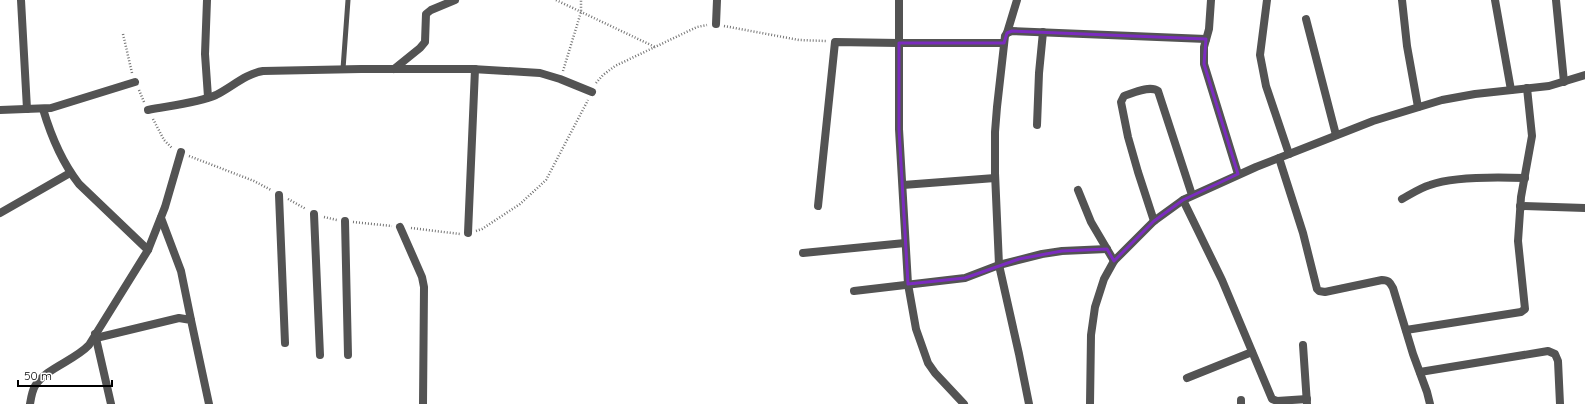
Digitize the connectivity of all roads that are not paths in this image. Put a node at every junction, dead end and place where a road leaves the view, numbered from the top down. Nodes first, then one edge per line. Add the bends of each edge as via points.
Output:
1 (21, 0) edge
2 (207, 0) edge
3 (348, 0) edge
4 (455, 0) edge
5 (717, 0) edge
6 (899, 0) edge
7 (1017, 0) edge
8 (1211, 0) edge
9 (1268, 0) edge
10 (1402, 0) edge
11 (1495, 0) edge
12 (1556, 0) edge
13 (1306, 19) dead end
14 (716, 24) road end
15 (1043, 32) junction
16 (1007, 33) junction
17 (1206, 39) junction
18 (899, 43) junction
19 (1004, 43) junction
20 (343, 69) junction
21 (394, 69) junction
22 (475, 69) junction
23 (1585, 75) edge
24 (135, 82) road end
25 (1564, 82) junction
26 (1527, 88) junction
27 (1511, 90) junction
28 (592, 92) road end
29 (208, 97) junction
30 (1418, 107) junction
31 (27, 109) junction
32 (43, 109) junction
33 (0, 110) edge
34 (148, 110) road end
35 (1038, 125) dead end
36 (1336, 135) junction
37 (181, 152) road end
38 (1289, 154) junction
39 (1279, 158) junction
40 (70, 173) junction
41 (1238, 174) junction
42 (995, 178) junction
43 (1525, 178) junction
44 (903, 186) junction
45 (1078, 190) dead end
46 (279, 195) road end
47 (1192, 195) junction
48 (1402, 199) dead end
49 (1184, 200) junction
50 (818, 206) dead end
51 (1520, 206) junction
52 (1585, 208) edge
53 (0, 213) edge
54 (314, 214) road end
55 (161, 218) junction
56 (345, 221) road end
57 (1154, 221) junction
58 (400, 227) road end
59 (468, 233) road end
60 (905, 243) junction
61 (1107, 249) junction
62 (148, 250) junction
63 (803, 253) dead end
64 (1114, 261) junction
65 (999, 265) junction
66 (908, 284) junction
67 (854, 291) dead end
68 (190, 320) junction
69 (1406, 330) junction
70 (96, 336) junction
71 (285, 343) dead end
72 (1303, 345) dead end
73 (1252, 352) junction
74 (320, 355) dead end
75 (348, 355) dead end
76 (1420, 372) junction
77 (1187, 378) dead end
78 (1307, 402) edge
79 (30, 404) edge
80 (111, 404) edge
81 (209, 404) edge
82 (423, 404) edge
83 (964, 404) edge
84 (1029, 404) edge
85 (1090, 404) edge
86 (1430, 404) edge
87 (1560, 404) edge

1 - 31 street
2 - 29 street via 205,54
3 - 20 lane
4 - 21 street via 426,14 425,42
5 - 14 street
6 - 18 street
7 - 16 street
8 - 17 street
9 - 38 street via 1260,55 1266,86
10 - 30 street
11 - 27 street
12 - 25 street
13 - 36 street
15 - 16 street
15 - 17 street
15 - 35 street
16 - 19 street
17 - 41 street via 1205,69
18 - 19 street
18 - 44 street via 899,129
18 - 50 street via 835,42
19 - 42 street via 996,107
20 - 21 street
20 - 29 street via 258,72 215,96
21 - 22 street
22 - 28 street via 540,73
22 - 59 street
23 - 25 street
24 - 32 street via 65,105
25 - 26 street
26 - 27 street
26 - 43 street via 1532,136
27 - 30 street via 1442,100
29 - 34 street
30 - 36 street
31 - 32 street
31 - 33 street
32 - 40 street via 52,139
36 - 38 street
37 - 55 street
38 - 39 street
39 - 41 street
39 - 69 street via 1303,233 1317,289 1325,292 1386,280 1393,288
40 - 53 street
40 - 62 street
41 - 47 street
42 - 44 street
42 - 65 street
43 - 48 street via 1479,178 1439,182
43 - 51 street
44 - 60 street
45 - 61 street via 1091,222
46 - 71 street
47 - 49 street
47 - 57 street via 1158,91 1150,89 1124,96 1121,102 1128,137
49 - 57 street
49 - 73 street via 1222,280
51 - 52 street
51 - 69 street via 1518,241 1526,305 1523,311
54 - 74 street
55 - 62 street
55 - 68 street via 181,271
56 - 75 street
57 - 64 street
58 - 82 street via 424,287
60 - 63 street
60 - 66 street
61 - 64 street
61 - 65 street via 1062,251
62 - 70 street
64 - 85 street via 1104,279 1095,307 1091,335
65 - 66 street via 965,278
65 - 84 street
66 - 67 street
66 - 83 street via 916,329 928,363
68 - 70 street via 179,318
68 - 81 street
69 - 76 street
70 - 79 street via 84,350 39,381 34,388
70 - 80 street
72 - 78 street
73 - 77 street
73 - 78 street via 1272,399
76 - 86 street
76 - 87 street via 1548,351 1555,354 1558,361

